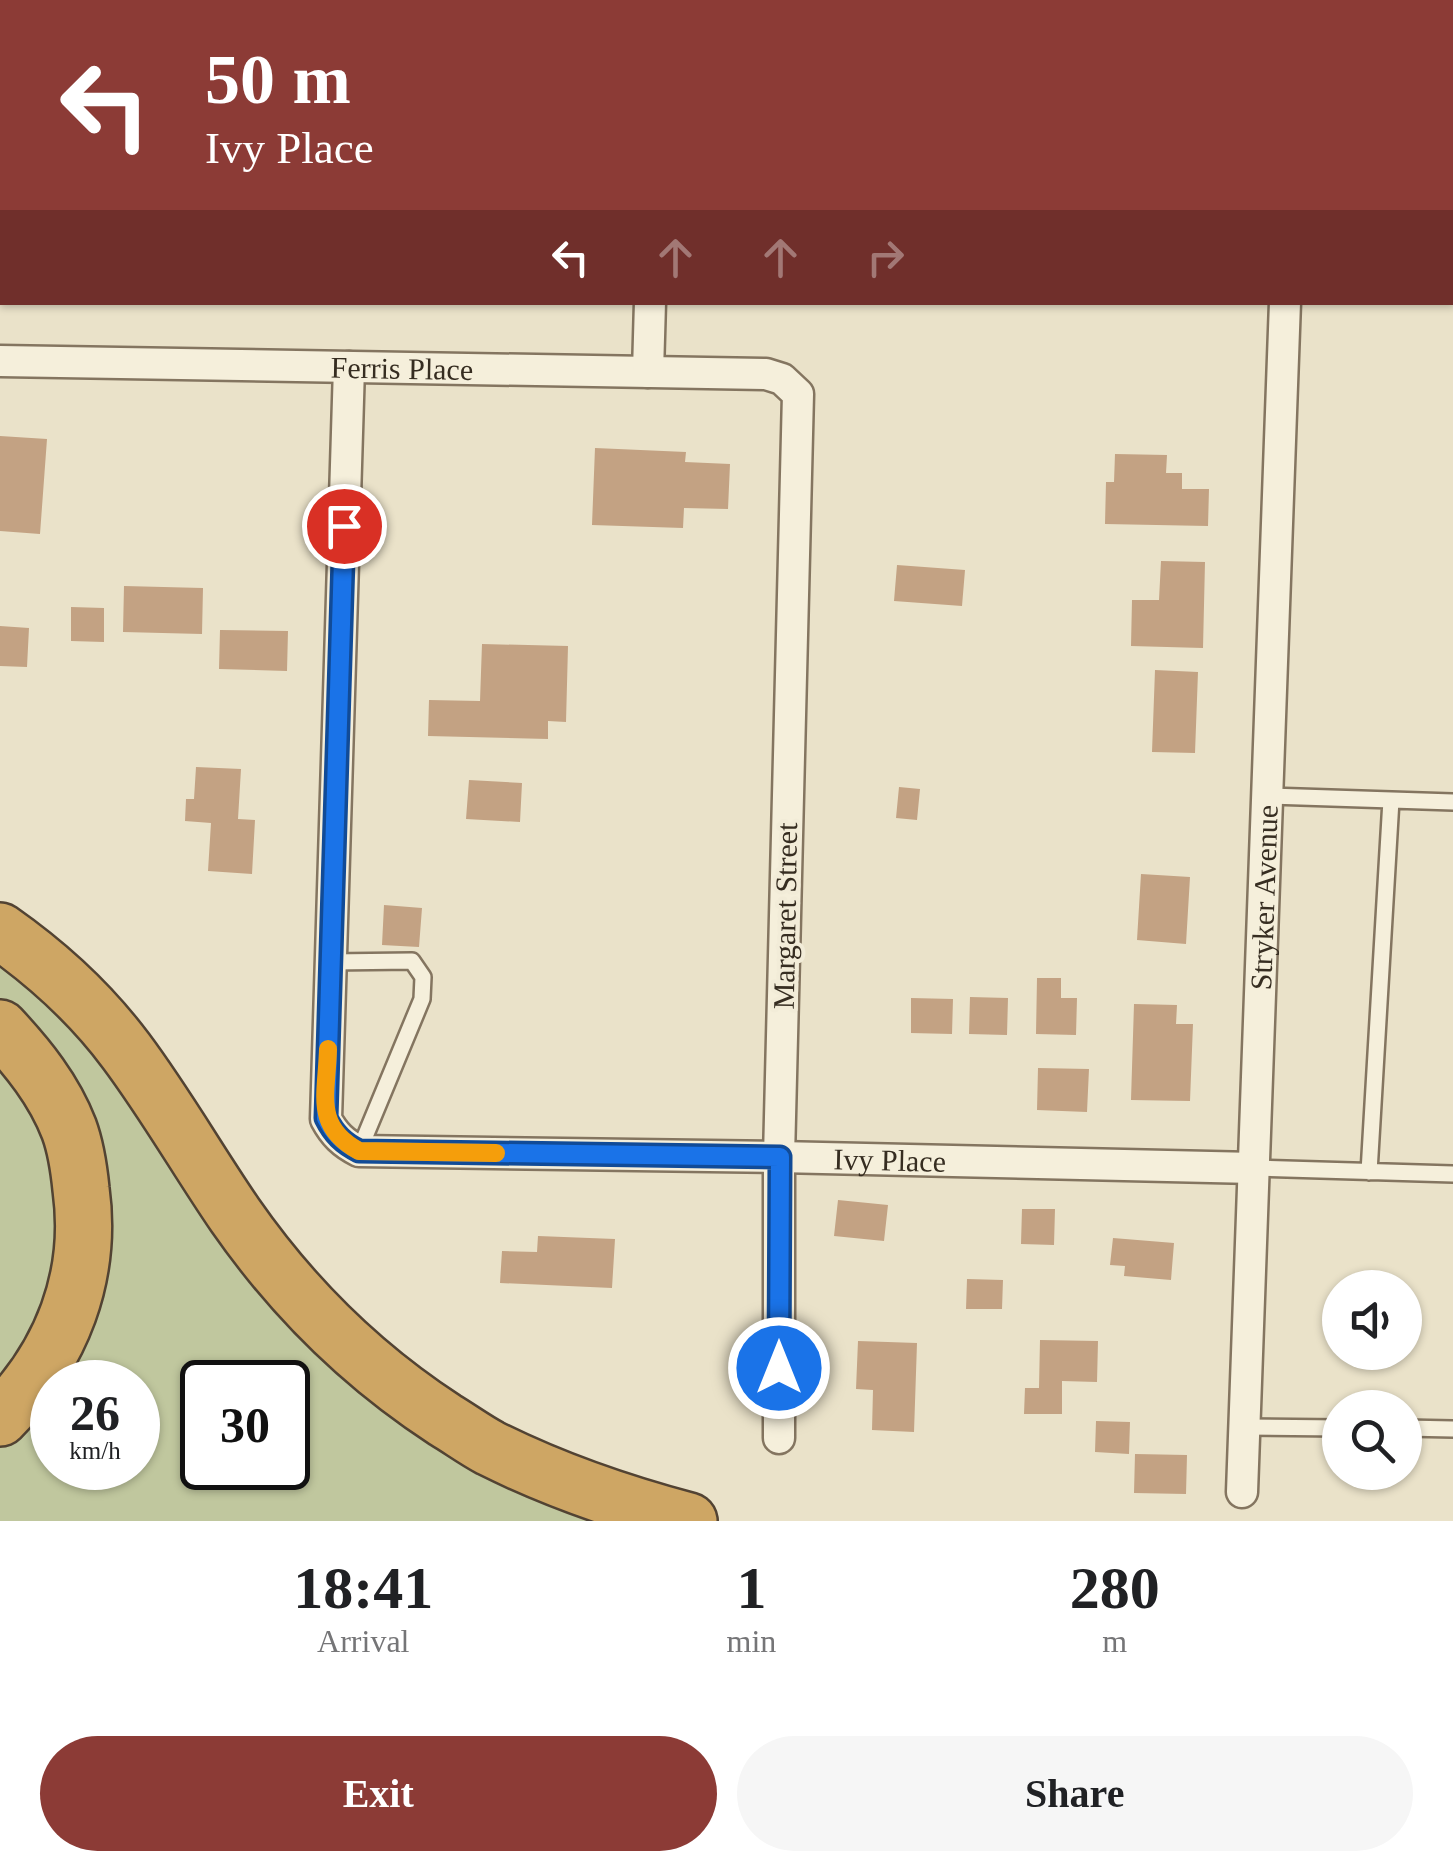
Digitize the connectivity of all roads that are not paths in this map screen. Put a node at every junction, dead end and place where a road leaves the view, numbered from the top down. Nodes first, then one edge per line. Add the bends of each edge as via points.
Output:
1 (650, 305) edge
2 (1285, 305) edge
3 (0, 361) edge
4 (348, 367) junction
5 (648, 372) junction
6 (798, 394) joint
7 (1268, 796) junction
8 (1390, 800) junction
9 (1453, 802) edge
10 (0, 931) edge
11 (330, 962) junction
12 (0, 1028) edge
13 (352, 1147) junction
14 (780, 1157) junction
15 (1254, 1168) junction
16 (1369, 1172) junction
17 (1453, 1174) edge
18 (0, 1418) edge
19 (1244, 1426) junction
20 (1322, 1428) edge
21 (1422, 1428) edge
22 (1453, 1429) edge
23 (779, 1438) dead end
24 (1242, 1492) dead end
25 (689, 1521) edge

1 - 5 street
2 - 7 street, Stryker Avenue
3 - 4 street, Ferris Place
4 - 5 street, Ferris Place
4 - 11 street
5 - 6 street, Ferris Place via 766,374
6 - 14 street, Margaret Street
7 - 8 lane
7 - 15 street, Stryker Avenue
8 - 9 lane
8 - 16 lane
10 - 25 highway via 80,998 126,1050 274,1269 368,1364 487,1446 558,1479
11 - 13 street via 326,1118
11 - 13 lane via 412,960 423,977 422,999
12 - 18 highway via 52,1094 69,1130 84,1212 75,1298 51,1351
13 - 14 street, Ivy Place
14 - 15 street, Ivy Place
14 - 23 street, Margaret Street
15 - 16 lane
15 - 19 street, Stryker Avenue
16 - 17 lane
19 - 20 lane
19 - 24 street, Stryker Avenue
21 - 22 lane

